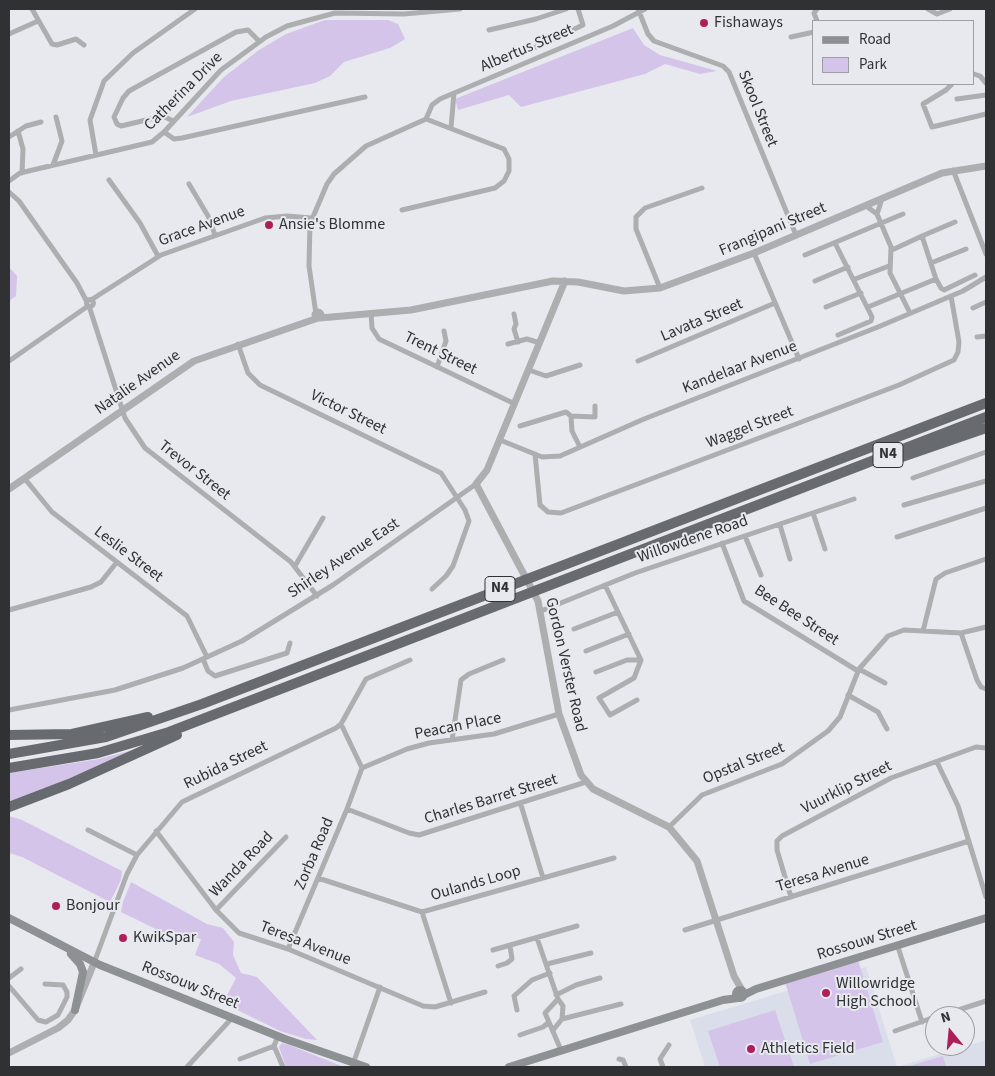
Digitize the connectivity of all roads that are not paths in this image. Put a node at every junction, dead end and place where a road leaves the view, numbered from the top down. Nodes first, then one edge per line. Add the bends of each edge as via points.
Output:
1 (32, 9) edge
2 (195, 9) edge
3 (460, 9) edge
4 (566, 9) edge
5 (578, 9) edge
6 (645, 9) edge
7 (928, 9) edge
8 (950, 9) edge
9 (638, 10) edge
10 (38, 21) junction
11 (489, 30) dead end
12 (812, 32) edge
13 (9, 34) edge
14 (791, 37) dead end
15 (260, 41) junction
16 (84, 45) dead end
17 (536, 47) dead end
18 (975, 74) edge
19 (986, 83) edge
20 (951, 85) edge
21 (454, 93) junction
22 (986, 95) edge
23 (365, 97) dead end
24 (957, 99) dead end
25 (986, 114) edge
26 (56, 118) dead end
27 (426, 119) junction
28 (173, 121) junction
29 (41, 122) dead end
30 (451, 128) junction
31 (18, 131) junction
32 (164, 132) junction
33 (9, 136) edge
34 (96, 155) junction
35 (53, 165) junction
36 (986, 166) edge
37 (953, 170) junction
38 (22, 173) junction
39 (109, 180) dead end
40 (9, 182) edge
41 (189, 184) dead end
42 (702, 188) dead end
43 (9, 192) edge
44 (882, 199) junction
45 (866, 206) junction
46 (402, 210) dead end
47 (877, 214) junction
48 (903, 214) dead end
49 (310, 218) junction
50 (955, 222) dead end
51 (881, 224) junction
52 (216, 235) junction
53 (796, 235) junction
54 (922, 236) junction
55 (835, 243) junction
56 (966, 249) dead end
57 (892, 250) junction
58 (754, 253) junction
59 (986, 254) edge
60 (806, 255) dead end
61 (158, 256) junction
62 (931, 263) junction
63 (889, 266) junction
64 (848, 267) junction
65 (975, 274) dead end
66 (986, 277) edge
67 (855, 279) junction
68 (936, 279) junction
69 (566, 281) junction
70 (815, 281) dead end
71 (660, 288) junction
72 (861, 293) junction
73 (900, 294) junction
74 (952, 296) junction
75 (986, 302) edge
76 (90, 303) junction
77 (775, 303) junction
78 (826, 307) dead end
79 (868, 307) junction
80 (973, 308) dead end
81 (370, 313) junction
82 (514, 314) dead end
83 (910, 314) junction
84 (318, 315) junction
85 (444, 332) dead end
86 (838, 334) dead end
87 (986, 336) edge
88 (977, 337) dead end
89 (518, 342) junction
90 (540, 343) junction
91 (238, 344) junction
92 (508, 344) dead end
93 (799, 359) junction
94 (9, 362) edge
95 (638, 362) dead end
96 (580, 365) dead end
97 (437, 367) junction
98 (529, 370) junction
99 (986, 403) edge
100 (515, 404) junction
101 (595, 406) dead end
102 (122, 410) junction
103 (571, 416) junction
104 (986, 417) edge
105 (520, 426) dead end
106 (986, 428) edge
107 (500, 440) junction
108 (580, 447) junction
109 (986, 452) edge
110 (535, 454) junction
111 (913, 478) dead end
112 (25, 479) junction
113 (986, 480) edge
114 (476, 484) junction
115 (9, 489) edge
116 (458, 498) junction
117 (854, 499) dead end
118 (904, 505) dead end
119 (986, 508) edge
120 (812, 513) junction
121 (733, 516) junction
122 (323, 518) dead end
123 (780, 524) junction
124 (745, 536) junction
125 (897, 537) dead end
126 (722, 543) junction
127 (825, 549) dead end
128 (790, 559) dead end
129 (986, 559) edge
130 (117, 562) junction
131 (295, 566) junction
132 (762, 575) dead end
133 (605, 585) junction
134 (432, 590) dead end
135 (317, 596) junction
136 (9, 610) edge
137 (541, 611) junction
138 (618, 612) junction
139 (986, 627) edge
140 (574, 629) dead end
141 (923, 631) junction
142 (961, 633) junction
143 (629, 634) junction
144 (360, 642) junction
145 (290, 643) dead end
146 (586, 651) dead end
147 (205, 658) junction
148 (410, 660) dead end
149 (503, 660) dead end
150 (641, 660) junction
151 (859, 670) junction
152 (596, 672) dead end
153 (886, 684) dead end
154 (986, 689) edge
155 (848, 695) junction
156 (258, 698) junction
157 (638, 700) dead end
158 (9, 710) edge
159 (559, 714) junction
160 (341, 724) junction
161 (887, 729) dead end
162 (9, 735) edge
163 (452, 740) junction
164 (986, 748) edge
165 (9, 754) edge
166 (938, 762) junction
167 (9, 768) edge
168 (362, 768) junction
169 (586, 782) junction
170 (521, 804) junction
171 (9, 807) edge
172 (347, 809) junction
173 (669, 828) junction
174 (88, 830) dead end
175 (156, 831) junction
176 (286, 837) dead end
177 (968, 841) junction
178 (137, 855) junction
179 (614, 858) dead end
180 (318, 878) junction
181 (543, 878) junction
182 (791, 897) junction
183 (986, 897) edge
184 (216, 910) junction
185 (422, 912) junction
186 (986, 918) edge
187 (10, 920) edge
188 (716, 921) junction
189 (577, 926) dead end
190 (685, 930) dead end
191 (537, 938) junction
192 (510, 946) junction
193 (898, 947) junction
194 (64, 948) junction
195 (288, 949) junction
196 (493, 950) dead end
197 (591, 952) dead end
198 (94, 963) junction
199 (547, 964) junction
200 (498, 966) dead end
201 (21, 969) dead end
202 (550, 973) junction
203 (9, 978) edge
204 (600, 978) dead end
205 (45, 984) dead end
206 (9, 986) edge
207 (380, 988) junction
208 (485, 992) dead end
209 (740, 993) junction
210 (557, 997) junction
211 (986, 1001) edge
212 (451, 1002) junction
213 (621, 1004) dead end
214 (971, 1006) edge
215 (75, 1010) junction
216 (517, 1010) dead end
217 (232, 1018) junction
218 (562, 1019) junction
219 (925, 1021) edge
220 (548, 1022) junction
221 (922, 1022) junction
222 (554, 1029) junction
223 (895, 1031) dead end
224 (520, 1035) dead end
225 (278, 1036) junction
226 (669, 1045) dead end
227 (274, 1046) junction
228 (561, 1050) junction
229 (9, 1053) edge
230 (620, 1059) dead end
231 (240, 1060) dead end
232 (353, 1064) junction
233 (187, 1067) edge
234 (283, 1067) edge
235 (366, 1067) edge
236 (509, 1067) edge
237 (626, 1067) edge
238 (663, 1067) edge

1 - 10 street
2 - 34 street via 133,53 104,81 90,120
3 - 15 street, Catherina Drive via 404,14 327,14 281,28
4 - 11 street
5 - 17 street via 583,25
6 - 9 street, Albertus Street
7 - 8 street via 937,14
9 - 21 street, Albertus Street via 613,26
9 - 53 street, Skool Street via 654,41 723,66 729,72
10 - 13 street
10 - 16 street via 54,45 76,39
12 - 14 street
15 - 28 street, Catherina Drive via 218,72
15 - 28 street via 248,30 236,32 129,91 114,117 121,126 160,117
18 - 19 street
20 - 25 street via 924,104 932,128
21 - 27 street, Albertus Street via 433,103
21 - 30 street
22 - 24 street
23 - 32 street via 182,138 174,139
26 - 35 street via 62,141
27 - 30 street
27 - 49 street via 360,150 330,179
28 - 32 street, Catherina Drive
29 - 31 street
30 - 46 street via 504,149 510,161 505,180 493,189
31 - 33 street
31 - 38 street via 23,152
32 - 34 street, Catherina Drive via 149,143
34 - 35 street, Catherina Drive
35 - 38 street, Catherina Drive
36 - 37 street, Frangipani Street
37 - 44 street, Frangipani Street
37 - 59 street
38 - 40 street, Catherina Drive
39 - 61 street via 140,223
41 - 52 street
42 - 71 street via 645,208 636,217 636,229
43 - 76 street, Trevor Street via 19,201
44 - 45 street, Frangipani Street
44 - 47 street
45 - 47 street
45 - 53 street, Frangipani Street
47 - 51 street
48 - 51 street
49 - 52 street, Grace Avenue via 274,216
49 - 84 street via 308,264
50 - 54 street
51 - 55 street
51 - 57 street
52 - 61 street, Grace Avenue
53 - 58 street, Frangipani Street
54 - 57 street
54 - 62 street
55 - 60 street
55 - 64 street
56 - 62 street
57 - 63 street
58 - 71 street, Frangipani Street
58 - 77 street
61 - 76 street, Grace Avenue
62 - 68 street
63 - 67 street
63 - 73 street
64 - 67 street
64 - 70 street
65 - 68 street via 944,290
66 - 74 street, Kandelaar Avenue
67 - 72 street
68 - 73 street
69 - 71 street, Frangipani Street via 624,291
69 - 81 street via 518,286 411,310
69 - 90 street, Shirley Avenue East
72 - 78 street
72 - 79 street
73 - 79 street
73 - 83 street
74 - 83 street, Kandelaar Avenue
74 - 110 street, Waggel Street via 959,342 954,360 821,415 561,512 548,512 540,505
75 - 80 street
76 - 94 street, Grace Avenue
76 - 102 street, Trevor Street
77 - 93 street
77 - 95 street, Lavata Street
79 - 86 street via 871,321
81 - 84 street
81 - 97 street, Trent Street via 372,328 379,339
82 - 89 street
83 - 93 street, Kandelaar Avenue
84 - 91 street, Natalie Avenue
85 - 97 street via 446,341
87 - 88 street
89 - 90 street via 530,339
89 - 92 street
90 - 98 street, Shirley Avenue East
91 - 102 street, Natalie Avenue via 180,369
91 - 116 street, Victor Street via 247,372 255,381 437,470
93 - 108 street, Kandelaar Avenue
96 - 98 street via 546,376
97 - 100 street, Trent Street
98 - 100 street, Shirley Avenue East
99 - 144 highway, N4
100 - 107 street, Shirley Avenue East
101 - 103 street via 594,417
102 - 112 street, Natalie Avenue
102 - 131 street, Trevor Street via 133,432 151,454
103 - 105 street via 568,412 562,413
103 - 108 street via 572,431
104 - 121 highway, N4
106 - 121 highway
107 - 110 street, Kandelaar Avenue
107 - 114 street, Shirley Avenue East via 484,476
108 - 110 street, Kandelaar Avenue via 556,457
109 - 111 street
112 - 115 street, Natalie Avenue
112 - 130 street, Leslie Street via 49,510
113 - 118 street
114 - 116 street, Shirley Avenue East
114 - 137 street, Gordon Verster Road
116 - 134 street, Victor Street via 469,517 469,526 450,570
116 - 135 street, Shirley Avenue East
117 - 120 street, Willowdene Road
119 - 125 street
120 - 123 street, Willowdene Road
120 - 127 street
121 - 156 highway, N4
122 - 131 street
123 - 124 street, Willowdene Road
123 - 128 street
124 - 126 street, Willowdene Road
124 - 132 street
126 - 133 street, Willowdene Road
126 - 151 street, Bee Bee Street via 744,601
129 - 141 street via 939,576 934,582
130 - 136 street via 101,582 91,587
130 - 147 street, Leslie Street via 187,616
131 - 135 street, Trevor Street
133 - 137 street, Willowdene Road
133 - 138 street
135 - 147 street, Shirley Avenue East via 260,632
137 - 159 street, Gordon Verster Road
138 - 140 street
138 - 143 street
139 - 142 street, Opstal Street
141 - 142 street, Opstal Street
141 - 151 street, Opstal Street via 895,632 882,641
142 - 154 street via 977,680
143 - 146 street
143 - 150 street
144 - 162 highway via 133,721 72,734
144 - 165 highway, N4 via 126,731 80,743
145 - 147 street, Leslie Street via 287,653 216,676 208,671
147 - 158 street, Shirley Avenue East via 112,691
148 - 160 street via 366,679
149 - 163 street via 461,680
150 - 152 street via 627,660
150 - 157 street via 634,678 599,698 610,715
151 - 153 street, Bee Bee Street
151 - 155 street, Opstal Street
155 - 161 street via 878,712
155 - 173 street, Opstal Street via 834,726 818,740 782,764 702,795
156 - 167 highway, N4 via 128,746
156 - 171 highway via 69,784
159 - 163 street, Peacan Place via 494,734
159 - 169 street, Gordon Verster Road
160 - 168 street
160 - 175 street, Rubida Street via 188,798
163 - 168 street, Peacan Place via 407,750
164 - 166 street, Vuurklip Street via 976,747
166 - 177 street via 958,806
166 - 182 street, Vuurklip Street via 891,778 779,838 777,850
168 - 172 street, Zorba Road
169 - 170 street, Charles Barret Street
169 - 173 street
170 - 172 street, Charles Barret Street via 417,835
170 - 181 street
172 - 180 street, Zorba Road
173 - 188 street via 697,861
174 - 178 street
175 - 178 street, Rubida Street
175 - 184 street, Teresa Avenue
176 - 184 street, Wanda Road
177 - 182 street, Teresa Avenue
177 - 183 street
178 - 198 street, Rubida Street
179 - 181 street, Oulands Loop
180 - 185 street, Oulands Loop
180 - 195 street, Zorba Road
181 - 185 street, Oulands Loop
182 - 188 street, Teresa Avenue
184 - 195 street, Teresa Avenue via 237,932
185 - 212 street
186 - 193 main road, Rossouw Street
187 - 194 main road, Rossouw Street
188 - 190 street, Teresa Avenue
188 - 209 street
189 - 191 street
191 - 192 street
191 - 199 street
192 - 196 street
192 - 200 street via 512,959
193 - 209 main road, Rossouw Street
193 - 221 street
194 - 198 main road, Rossouw Street
194 - 215 main road via 76,959 82,972
195 - 207 street, Teresa Avenue
197 - 199 street
198 - 215 street, Rubida Street
198 - 217 main road, Rossouw Street
199 - 202 street
201 - 203 street
202 - 210 street
202 - 216 street via 532,980 514,996
204 - 210 street via 576,985
205 - 206 street via 63,986 67,992 58,1015 46,1022 38,1020
207 - 212 street, Teresa Avenue via 423,1006 435,1007
207 - 232 street
208 - 212 street, Teresa Avenue
209 - 228 main road, Rossouw Street
210 - 218 street via 563,1006
210 - 220 street via 545,1012
211 - 214 street
213 - 218 street
215 - 229 street, Rubida Street via 58,1028
217 - 225 main road, Rossouw Street
217 - 233 street
218 - 222 street
219 - 221 street
220 - 222 street
220 - 224 street
221 - 223 street
222 - 228 street
225 - 227 street
225 - 232 main road, Rossouw Street
226 - 238 street via 660,1059
227 - 231 street
227 - 234 street
228 - 236 main road, Rossouw Street
230 - 237 street
232 - 235 main road, Rossouw Street

